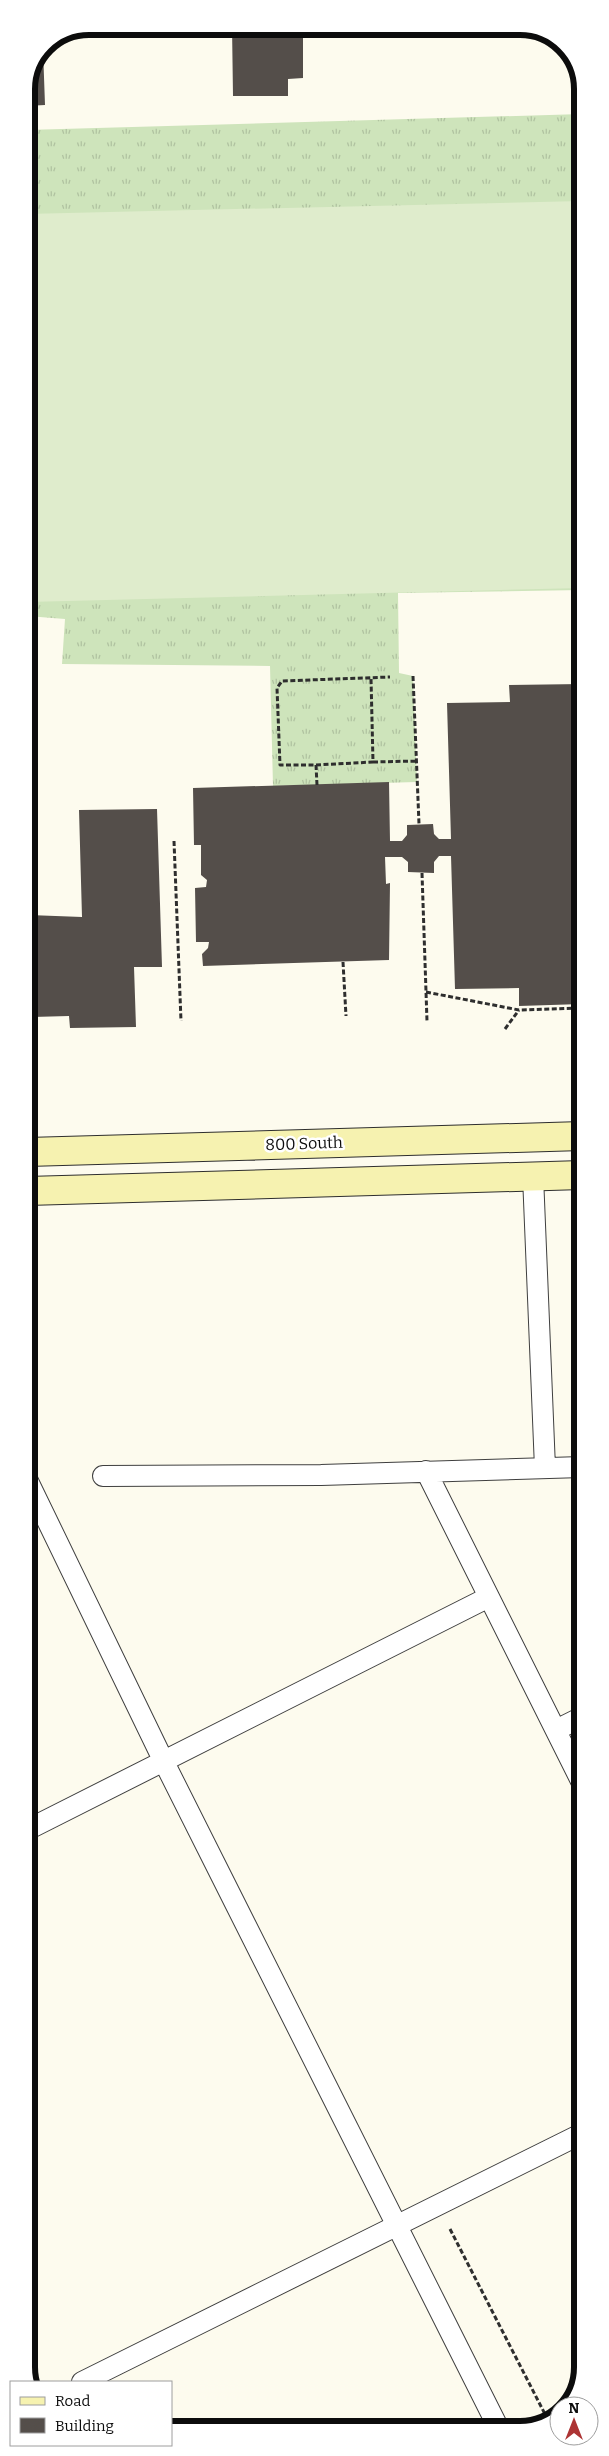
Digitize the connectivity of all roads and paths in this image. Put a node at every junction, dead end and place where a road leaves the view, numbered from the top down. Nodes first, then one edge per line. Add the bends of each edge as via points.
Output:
1 (413, 676) dead end
2 (370, 678) junction
3 (390, 678) dead end
4 (416, 761) junction
5 (373, 762) junction
6 (316, 765) junction
7 (316, 785) dead end
8 (419, 824) dead end
9 (174, 841) dead end
10 (422, 873) dead end
11 (343, 962) dead end
12 (426, 992) junction
13 (574, 1008) edge
14 (519, 1010) junction
15 (346, 1016) dead end
16 (181, 1021) dead end
17 (427, 1021) dead end
18 (504, 1029) dead end
19 (574, 1136) edge
20 (100, 1150) junction
21 (35, 1152) edge
22 (35, 1171) edge
23 (574, 1174) edge
24 (534, 1176) junction
25 (35, 1191) edge
26 (574, 1467) edge
27 (545, 1468) junction
28 (426, 1471) junction
29 (103, 1476) dead end
30 (35, 1496) edge
31 (489, 1597) junction
32 (574, 1721) edge
33 (556, 1730) junction
34 (164, 1762) junction
35 (574, 1767) edge
36 (35, 1826) edge
37 (574, 2137) edge
38 (438, 2204) junction
39 (397, 2224) junction
40 (84, 2381) edge
41 (545, 2415) edge
42 (495, 2421) edge

1 - 4 path
2 - 3 path
2 - 5 path
2 - 6 path via 282,681 277,688 280,765
4 - 5 path
4 - 8 path
5 - 6 path
6 - 7 path
9 - 16 path
10 - 12 path
11 - 15 path
12 - 14 path
12 - 17 path
13 - 14 path
14 - 18 path
19 - 20 street, 800 South
20 - 21 street, 800 South
20 - 22 street via 83,1168
23 - 24 street
24 - 25 street
24 - 27 lane
26 - 27 lane
27 - 28 lane
28 - 29 lane
28 - 31 lane
30 - 34 lane
31 - 33 lane
31 - 34 lane
32 - 33 lane
33 - 35 lane
34 - 36 lane
34 - 39 lane
37 - 38 lane
38 - 39 lane
38 - 41 path
39 - 40 lane
39 - 42 lane

